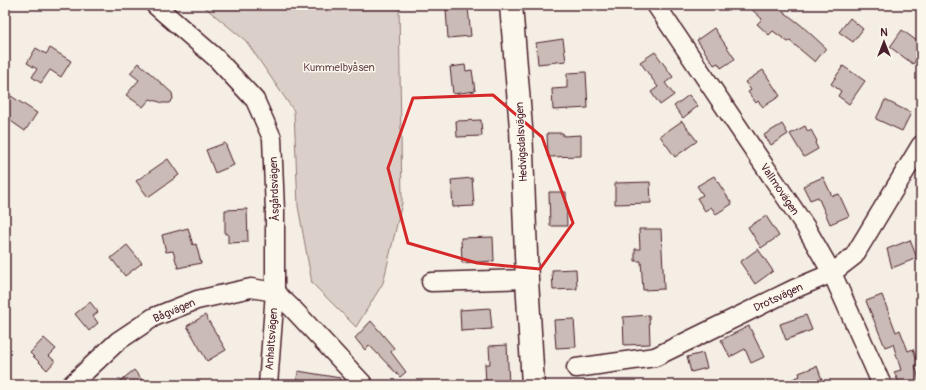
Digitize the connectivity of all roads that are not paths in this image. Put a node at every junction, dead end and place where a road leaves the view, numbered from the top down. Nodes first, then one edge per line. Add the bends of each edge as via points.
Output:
1 (155, 5) edge
2 (511, 5) edge
3 (656, 5) edge
4 (921, 145) edge
5 (832, 273) junction
6 (527, 279) junction
7 (431, 282) dead end
8 (275, 292) junction
9 (576, 368) dead end
10 (71, 385) edge
11 (268, 385) edge
12 (364, 385) edge
13 (533, 385) edge
14 (882, 385) edge

1 - 8 street, Åsgårdsvägen via 216,58 255,100 272,138
2 - 6 street, Hedvigsdalsvägen via 522,128
3 - 5 street, Vallmovägen via 805,226
4 - 5 street, Drotsvägen via 854,256
5 - 9 street, Drotsvägen via 655,357
5 - 14 street, Vallmovägen
6 - 7 street
6 - 13 street, Hedvigsdalsvägen
8 - 10 street, Bågvägen via 251,288 197,300 154,317 118,341
8 - 11 street, Anhaltsvägen
8 - 12 street

